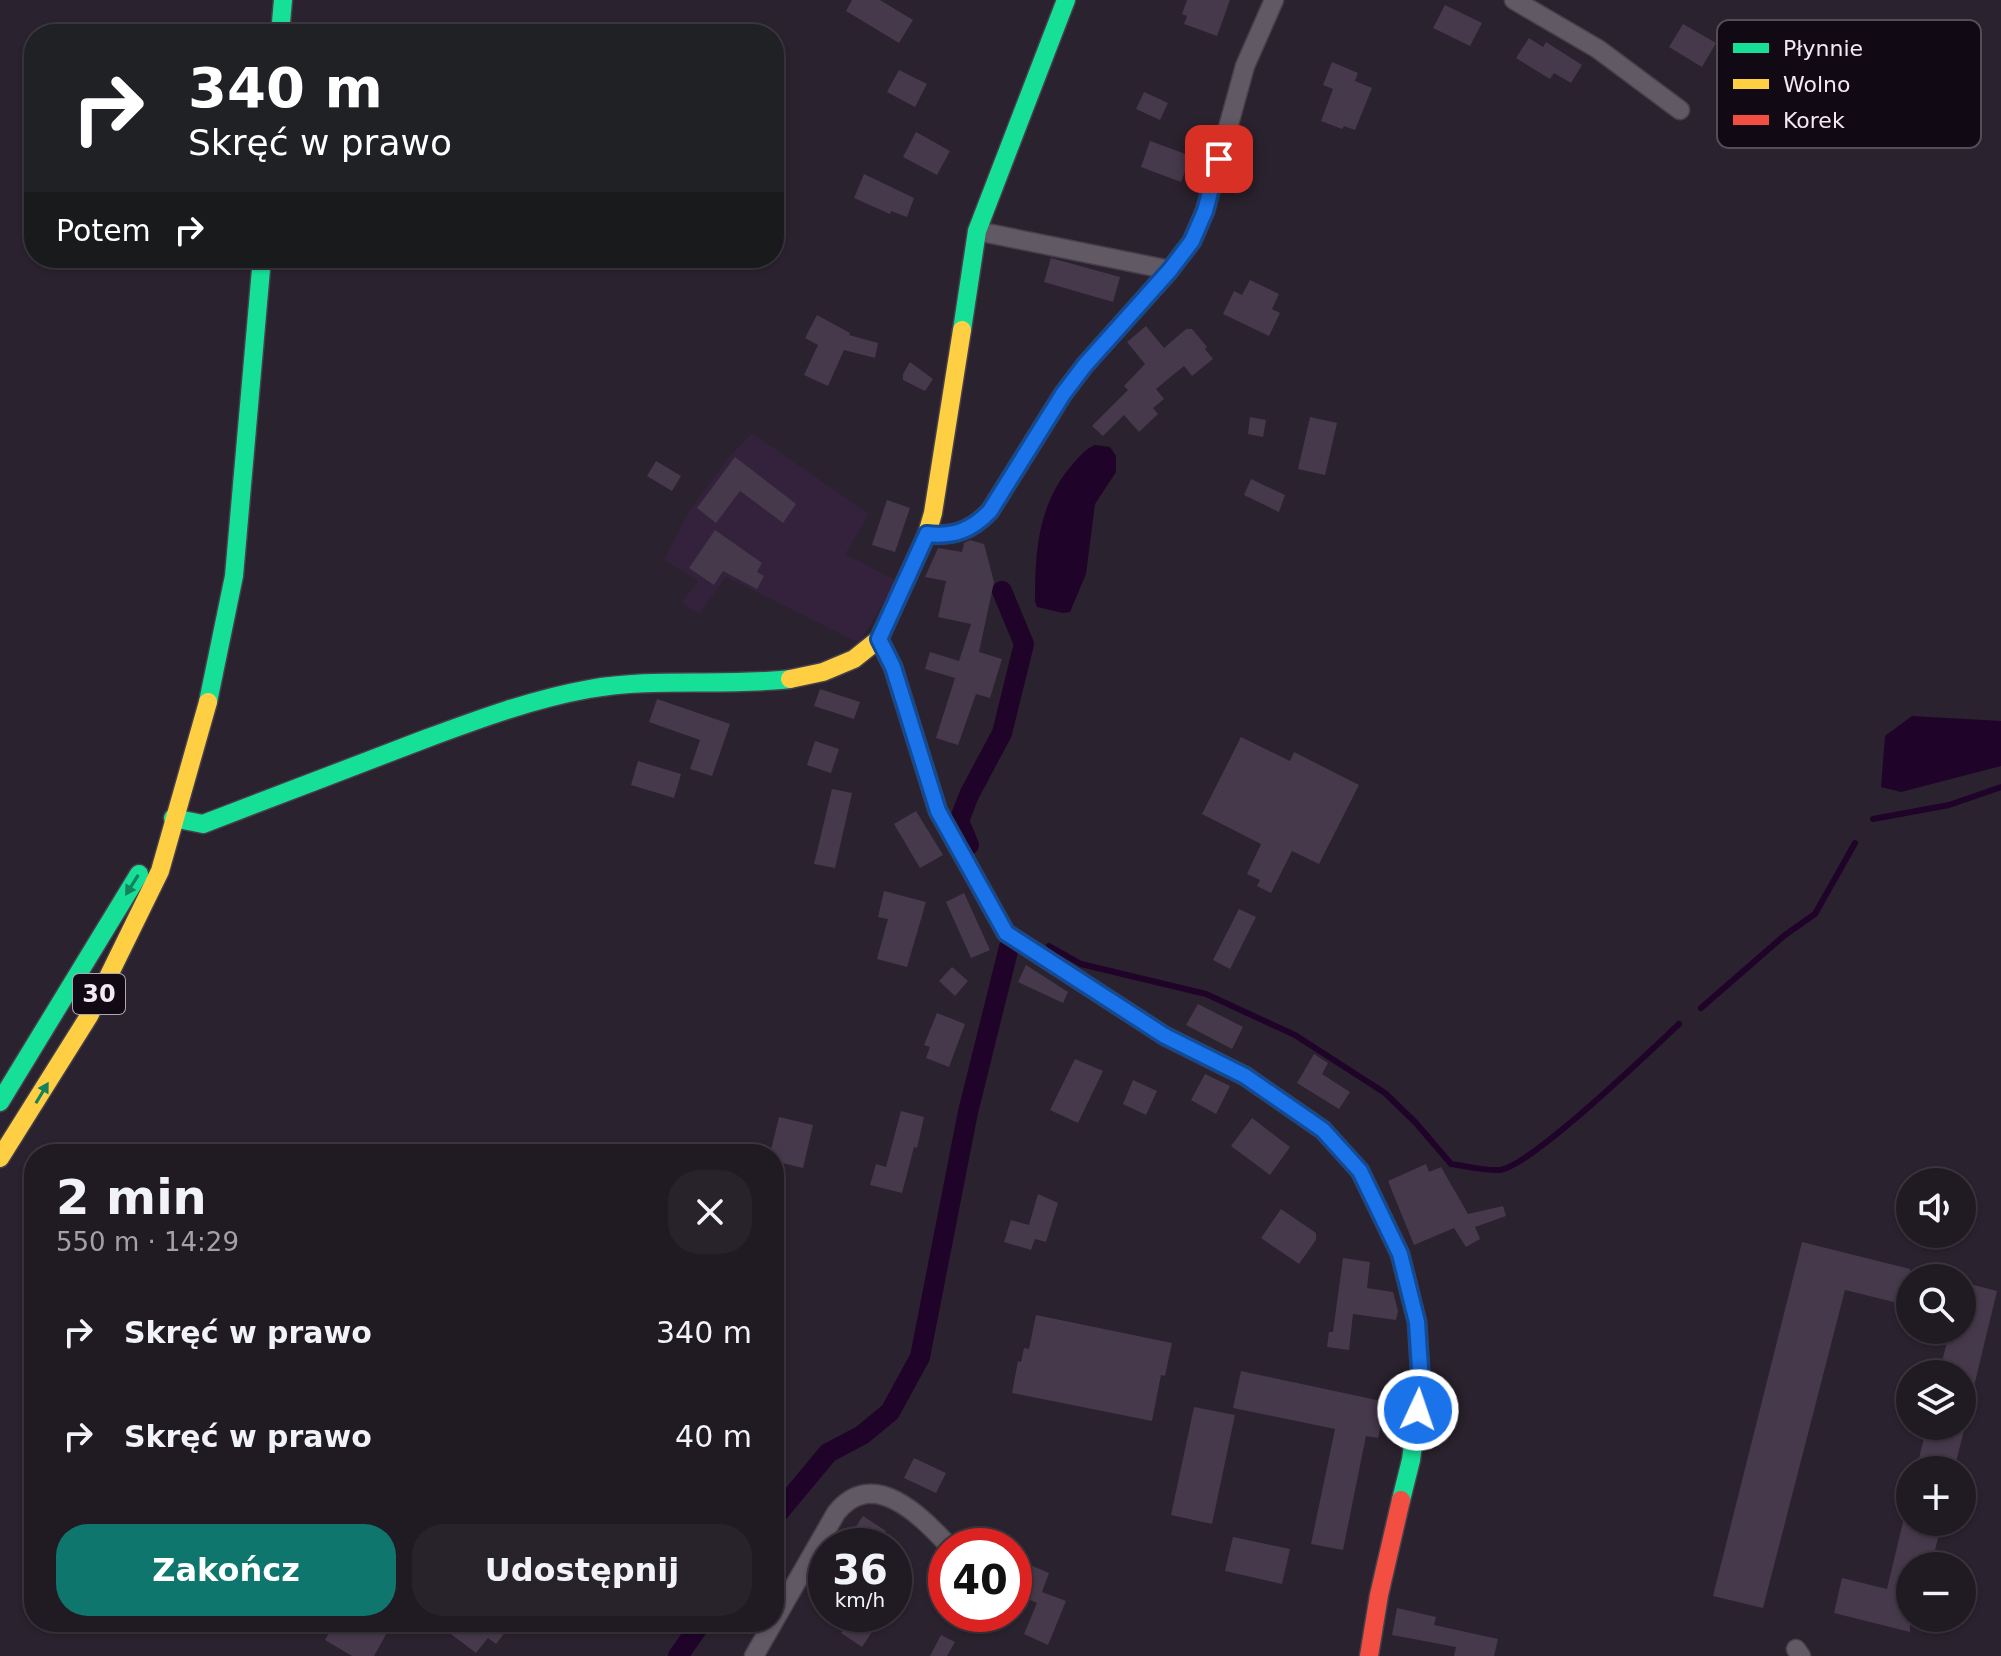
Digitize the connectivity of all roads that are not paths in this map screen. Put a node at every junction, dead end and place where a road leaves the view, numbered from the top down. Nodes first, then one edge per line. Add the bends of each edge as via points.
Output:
1 (283, 0) edge
2 (1066, 0) edge
3 (1274, 0) edge
4 (1514, 0) edge
5 (281, 24) edge
6 (1680, 110) dead end
7 (977, 231) junction
8 (261, 268) edge
9 (1170, 270) junction
10 (927, 534) junction
11 (879, 639) junction
12 (173, 818) junction
13 (0, 1102) edge
14 (0, 1158) edge
15 (933, 1528) edge
16 (784, 1604) edge
17 (768, 1632) edge
18 (754, 1656) edge
19 (1369, 1656) edge

1 - 5 street
2 - 7 street
3 - 9 street via 1245,66 1205,211 1192,241
4 - 6 street via 1598,49
7 - 9 street
7 - 10 street
8 - 12 street, 30 via 234,576 214,682
9 - 10 street via 1077,374 990,511 962,532
10 - 11 street
11 - 12 street via 850,663 807,676 580,690 481,719 203,824
11 - 19 street via 893,667 938,811 1006,933 1165,1036 1245,1076 1323,1130 1360,1171 1400,1254 1417,1322 1421,1385 1411,1460
12 -> 13 street, 30
14 -> 12 street, 30 via 89,1016 160,871
15 - 16 street via 899,1502 872,1493 854,1496 836,1513
17 - 18 street

